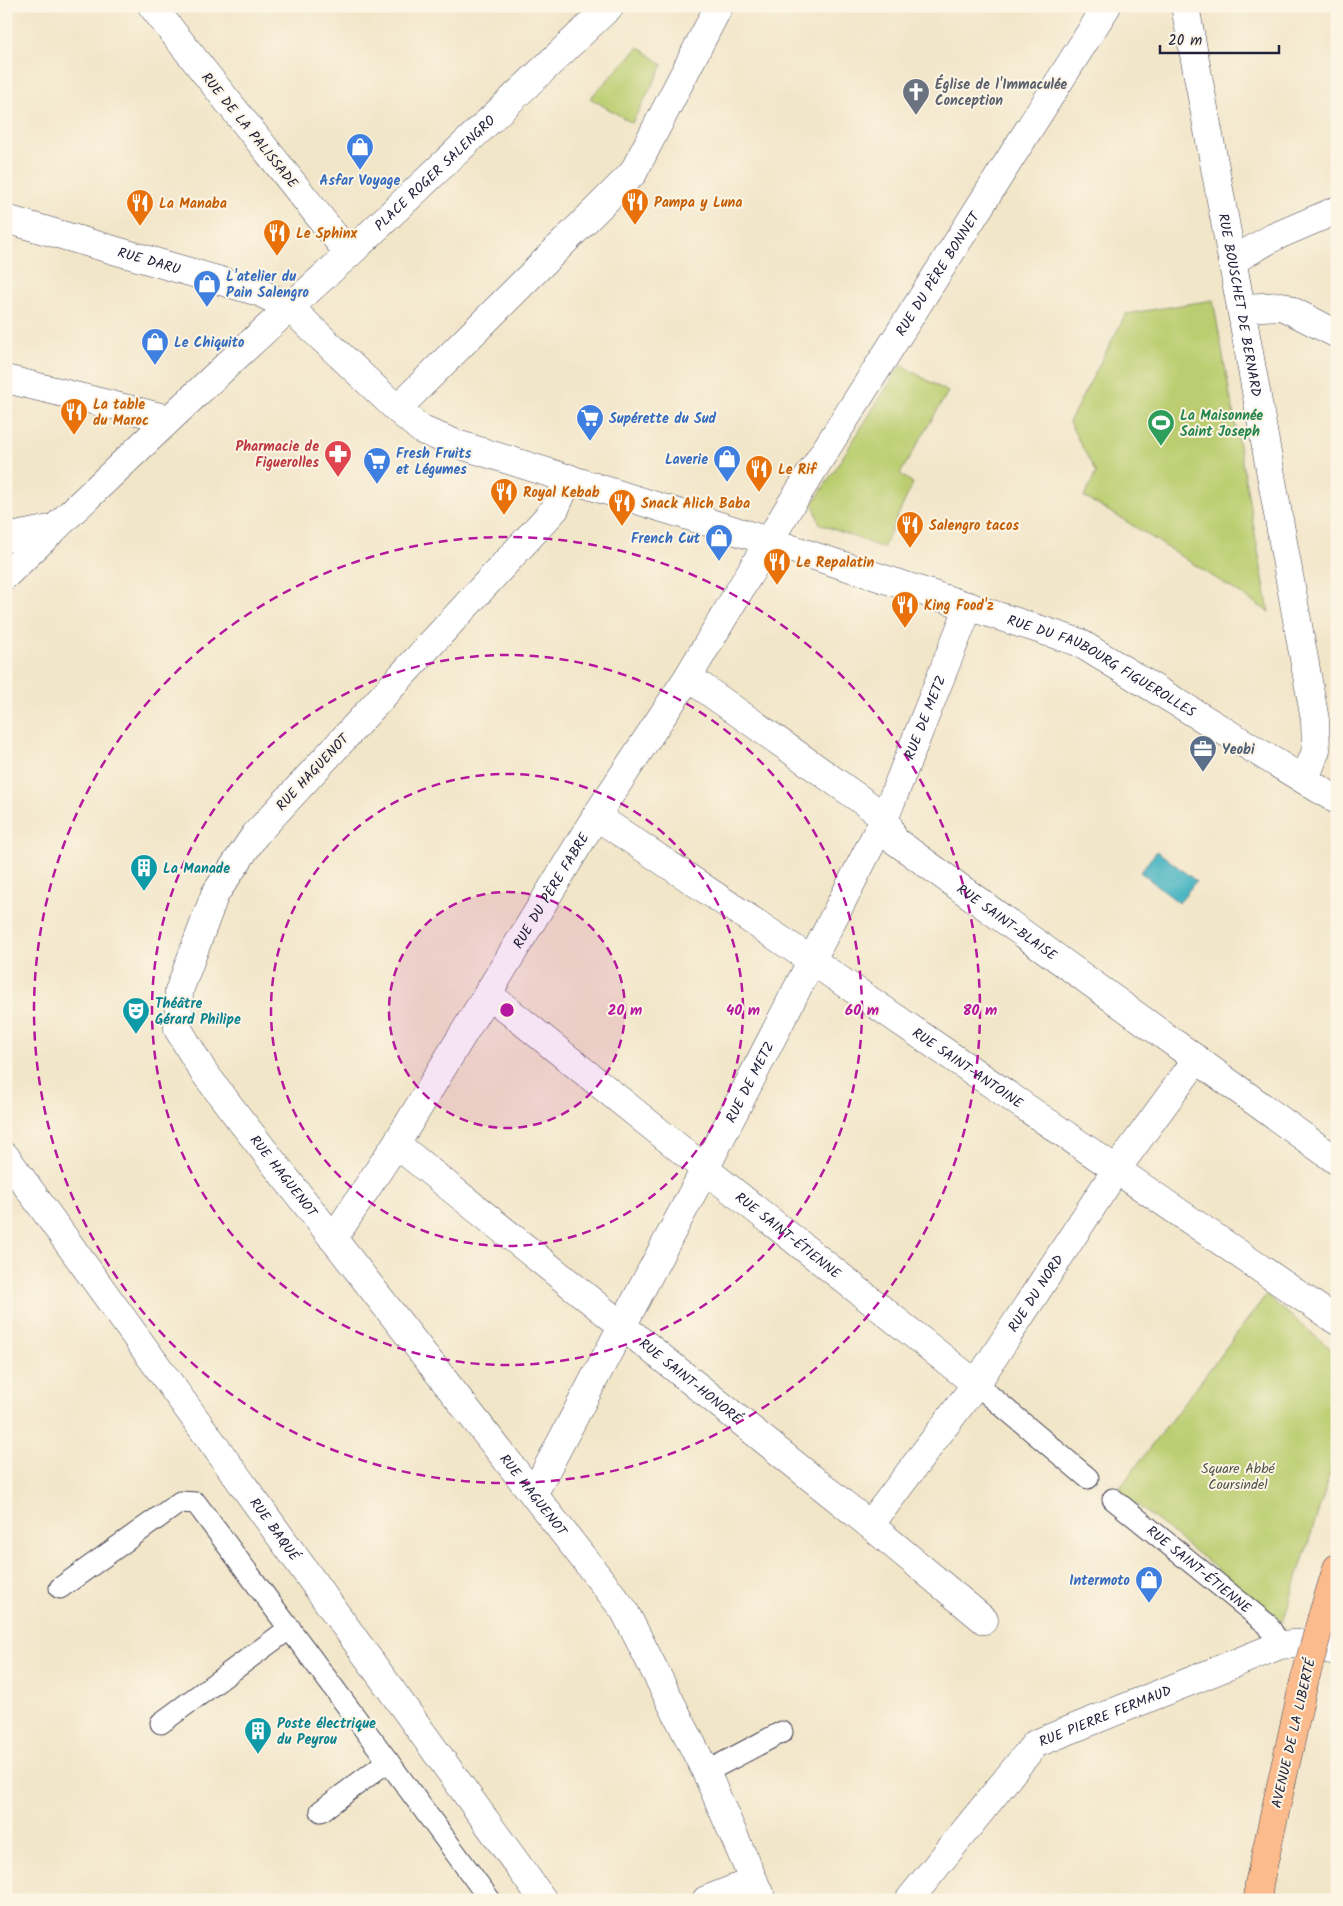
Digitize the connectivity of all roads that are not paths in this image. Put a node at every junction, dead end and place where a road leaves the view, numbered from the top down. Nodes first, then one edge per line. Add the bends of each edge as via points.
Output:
1 (152, 6) edge
2 (610, 6) edge
3 (719, 6) edge
4 (1107, 6) edge
5 (1185, 6) edge
6 (1337, 210) edge
7 (6, 219) edge
8 (349, 254) junction
9 (1232, 261) junction
10 (289, 307) junction
11 (1241, 308) junction
12 (1337, 334) edge
13 (6, 379) edge
14 (397, 409) junction
15 (169, 419) junction
16 (569, 478) junction
17 (55, 528) junction
18 (6, 538) edge
19 (768, 541) junction
20 (6, 575) edge
21 (969, 606) junction
22 (688, 677) junction
23 (1305, 780) junction
24 (1337, 800) edge
25 (596, 816) junction
26 (885, 817) junction
27 (811, 960) junction
28 (488, 994) junction
29 (1197, 1059) junction
30 (396, 1144) junction
31 (6, 1157) edge
32 (1337, 1161) edge
33 (705, 1169) junction
34 (1116, 1170) junction
35 (333, 1239) junction
36 (1337, 1321) edge
37 (622, 1325) junction
38 (976, 1384) junction
39 (1088, 1478) dead end
40 (534, 1493) junction
41 (1113, 1499) dead end
42 (870, 1525) junction
43 (1337, 1568) edge
44 (60, 1588) dead end
45 (984, 1620) dead end
46 (290, 1628) junction
47 (1280, 1644) junction
48 (1337, 1652) edge
49 (161, 1723) dead end
50 (782, 1732) dead end
51 (388, 1761) junction
52 (706, 1772) junction
53 (321, 1811) dead end
54 (758, 1890) edge
55 (490, 1900) edge
56 (543, 1900) edge
57 (706, 1900) edge
58 (909, 1900) edge
59 (1258, 1900) edge

1 - 8 street, RUE DE LA PALISSADE
2 - 8 street, PLACE ROGER SALENGRO
3 - 14 street via 633,173
4 - 19 street, RUE DU PÈRE BONNET
5 - 9 street, RUE BOUSCHET DE BERNARD
6 - 9 street via 1274,237
7 - 10 street, RUE DARU via 259,292
8 - 10 street, PLACE ROGER SALENGRO
9 - 11 street, RUE BOUSCHET DE BERNARD
10 - 14 street, RUE DU FAUBOURG FIGUEROLLES
10 - 15 street, PLACE ROGER SALENGRO
11 - 12 street via 1282,306
11 - 23 street, RUE BOUSCHET DE BERNARD via 1315,720 1316,750
13 - 15 street
14 - 16 street, RUE DU FAUBOURG FIGUEROLLES via 422,430 454,443
15 - 17 street, PLACE ROGER SALENGRO
16 - 19 street, RUE DU FAUBOURG FIGUEROLLES
16 - 35 street, RUE HAGUENOT via 555,508 255,835 215,894 179,991 178,1029 203,1071
17 - 18 street
17 - 20 street, PLACE ROGER SALENGRO
19 - 21 street, RUE DU FAUBOURG FIGUEROLLES
19 - 22 street, RUE DU PÈRE FABRE
21 - 23 street, RUE DU FAUBOURG FIGUEROLLES via 1078,642
21 - 26 street, RUE DE METZ
22 - 25 street, RUE DU PÈRE FABRE
22 - 26 street
23 - 24 street, RUE DU FAUBOURG FIGUEROLLES
25 - 27 street, RUE SAINT-ANTOINE
25 - 28 street, RUE DU PÈRE FABRE
26 - 27 street, RUE DE METZ
26 - 29 street, RUE SAINT-BLAISE via 894,840
27 - 33 street, RUE DE METZ
27 - 34 street, RUE SAINT-ANTOINE
28 - 30 street, RUE DU PÈRE FABRE
28 - 33 street, RUE SAINT-ÉTIENNE
29 - 32 street, RUE SAINT-BLAISE
29 - 34 street, RUE DU NORD
30 - 35 street, RUE DU PÈRE FABRE
30 - 37 street, RUE SAINT-HONORÉ
31 - 56 street, RUE BAQUÉ
33 - 37 street, RUE DE METZ
33 - 38 street, RUE SAINT-ÉTIENNE
34 - 36 street, RUE SAINT-ANTOINE
34 - 38 street, RUE DU NORD
35 - 40 street, RUE HAGUENOT
37 - 40 street, RUE DE METZ
37 - 42 street, RUE SAINT-HONORÉ
38 - 39 lane, RUE SAINT-ÉTIENNE
38 - 42 street, RUE DU NORD
40 - 52 street, RUE HAGUENOT via 624,1610
41 - 47 lane, RUE SAINT-ÉTIENNE via 1268,1625
42 - 45 street, RUE SAINT-HONORÉ
43 - 59 main road, AVENUE DE LA LIBERTÉ, bridge via 1303,1686
44 - 46 lane via 180,1502 196,1503
46 - 49 lane
46 - 51 lane
47 - 48 street, RUE PIERRE FERMAUD via 1308,1643
47 - 58 street, RUE PIERRE FERMAUD via 1035,1744
50 - 52 lane
51 - 53 lane
51 - 55 lane
52 - 54 street, RUE HAGUENOT
54 - 57 street

